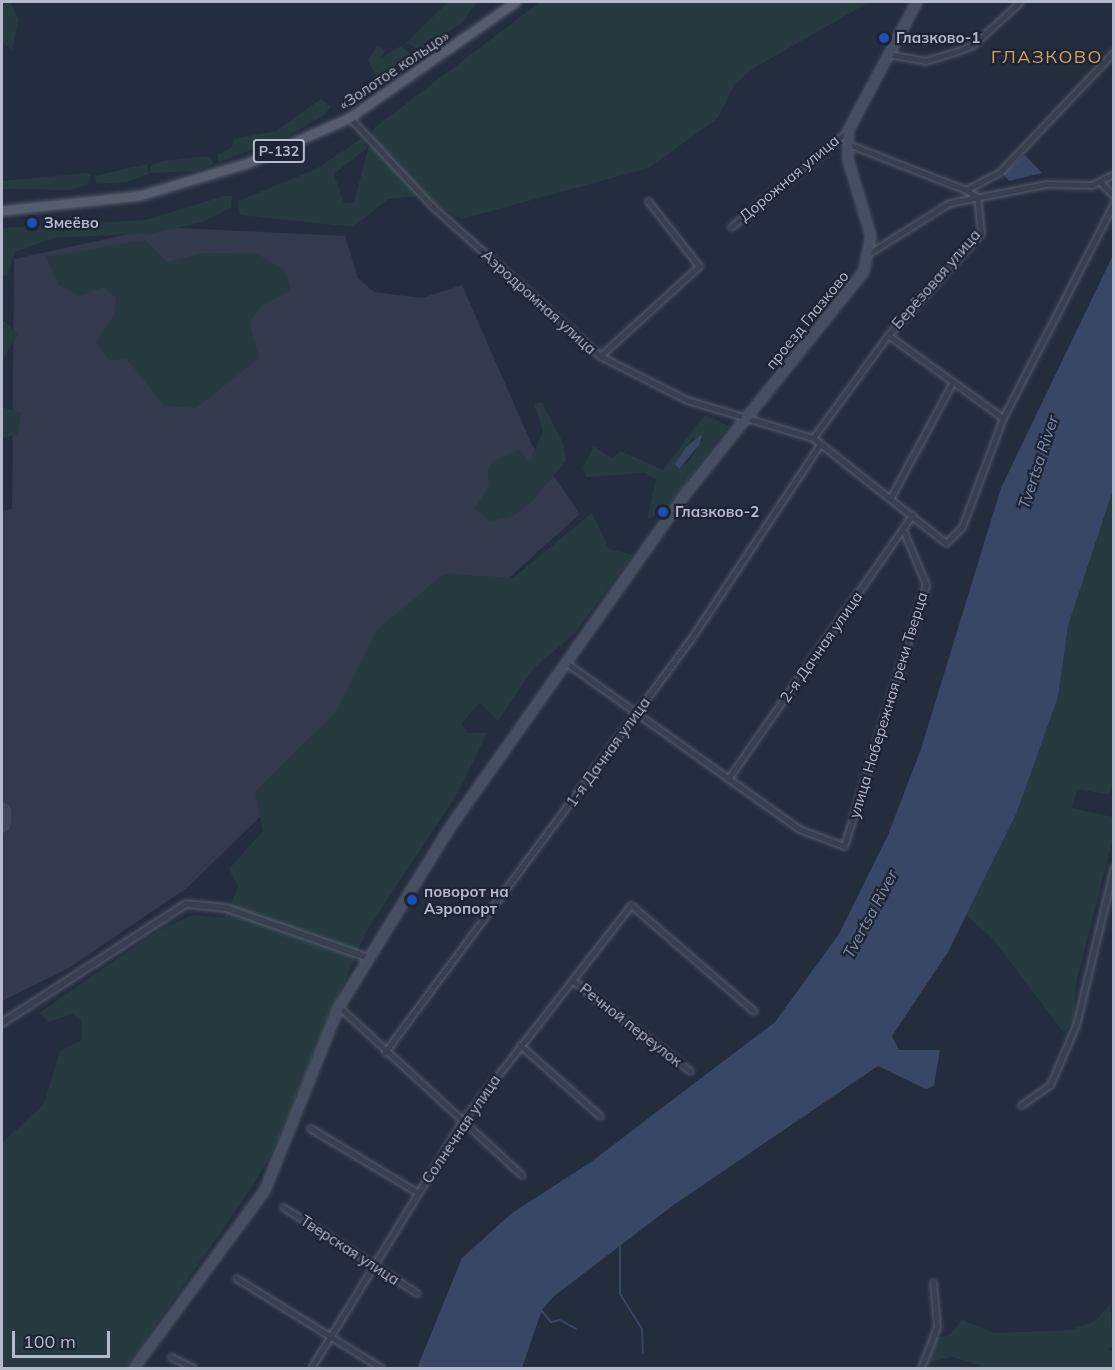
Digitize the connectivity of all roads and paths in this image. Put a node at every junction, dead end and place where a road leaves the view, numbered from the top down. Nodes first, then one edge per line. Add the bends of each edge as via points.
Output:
1 (516, 2) edge
2 (917, 2) edge
3 (1020, 2) edge
4 (1113, 52) edge
5 (887, 54) junction
6 (350, 118) junction
7 (848, 131) junction
8 (847, 143) junction
9 (1113, 174) edge
10 (1101, 183) junction
11 (966, 190) junction
12 (1113, 196) edge
13 (977, 198) junction
14 (648, 201) dead end
15 (1113, 203) edge
16 (2, 211) edge
17 (731, 227) dead end
18 (871, 252) junction
19 (888, 335) junction
20 (600, 356) junction
21 (952, 383) junction
22 (746, 416) junction
23 (1003, 418) junction
24 (813, 438) junction
25 (820, 444) junction
26 (891, 497) junction
27 (912, 515) junction
28 (904, 532) junction
29 (564, 661) junction
30 (634, 715) junction
31 (728, 778) junction
32 (1113, 867) edge
33 (366, 957) junction
34 (572, 980) junction
35 (339, 1007) junction
36 (754, 1011) dead end
37 (2, 1023) edge
38 (519, 1046) junction
39 (385, 1052) junction
40 (690, 1071) dead end
41 (1021, 1105) dead end
42 (600, 1116) dead end
43 (463, 1120) junction
44 (310, 1128) dead end
45 (522, 1175) dead end
46 (418, 1193) junction
47 (283, 1207) dead end
48 (375, 1266) junction
49 (236, 1278) dead end
50 (933, 1282) dead end
51 (417, 1293) dead end
52 (331, 1337) junction
53 (171, 1357) dead end
54 (134, 1368) edge
55 (194, 1368) edge
56 (311, 1368) edge
57 (381, 1368) edge
58 (921, 1368) edge

1 - 6 main road, «Золотое кольцо» / Р-132
2 - 5 main road
3 - 5 street via 962,49 924,61
4 - 11 street via 1000,172
5 - 7 main road
6 - 16 main road, «Золотое кольцо» / Р-132 via 249,163 180,186 92,205
6 - 20 street, Аэродромная улица via 432,206
7 - 8 main road
7 - 17 street, Дорожная улица
8 - 11 street
8 - 18 main road
9 - 10 street
10 - 12 street
10 - 13 street via 1046,184
11 - 13 street
13 - 18 street via 940,207
13 - 19 street, Берёзовая улица via 981,233
14 - 20 street via 699,266
15 - 23 street
18 - 22 main road, проезд Глазково via 857,281
19 - 21 street, Берёзовая улица
19 - 24 street
20 - 22 street, Аэродромная улица via 687,400
21 - 23 street, Берёзовая улица
21 - 26 street
22 - 24 street, Аэродромная улица
22 - 29 main road, проезд Глазково
23 - 27 street, Аэродромная улица via 962,527 946,543
24 - 25 street, Аэродромная улица
25 - 26 street, Аэродромная улица
25 - 30 street, 1-я Дачная улица
26 - 27 street, Аэродромная улица
27 - 28 street, 2-я Дачная улица
28 - 31 street, 2-я Дачная улица
28 - 31 street, улица Набережная реки Тверца via 926,585 844,846 799,829
29 - 30 street
29 - 33 main road, проезд Глазково
30 - 31 street
30 - 39 street, 1-я Дачная улица
32 - 41 street via 1076,1025 1050,1085
33 - 35 main road, проезд Глазково
33 - 37 street via 226,908 186,904
34 - 36 street, Солнечная улица via 631,905
34 - 38 street, Солнечная улица
34 - 40 street, Речной переулок
35 - 39 street
35 - 54 main road, проезд Глазково via 270,1182
38 - 42 street
38 - 43 street, Солнечная улица
39 - 43 street
43 - 45 street
43 - 46 street, Солнечная улица
44 - 46 street
46 - 48 street, Солнечная улица
47 - 48 street, Тверская улица
48 - 51 street, Тверская улица
48 - 52 street, Солнечная улица
49 - 52 street
50 - 58 street via 937,1328
52 - 56 street, Солнечная улица
52 - 57 street
53 - 55 street

